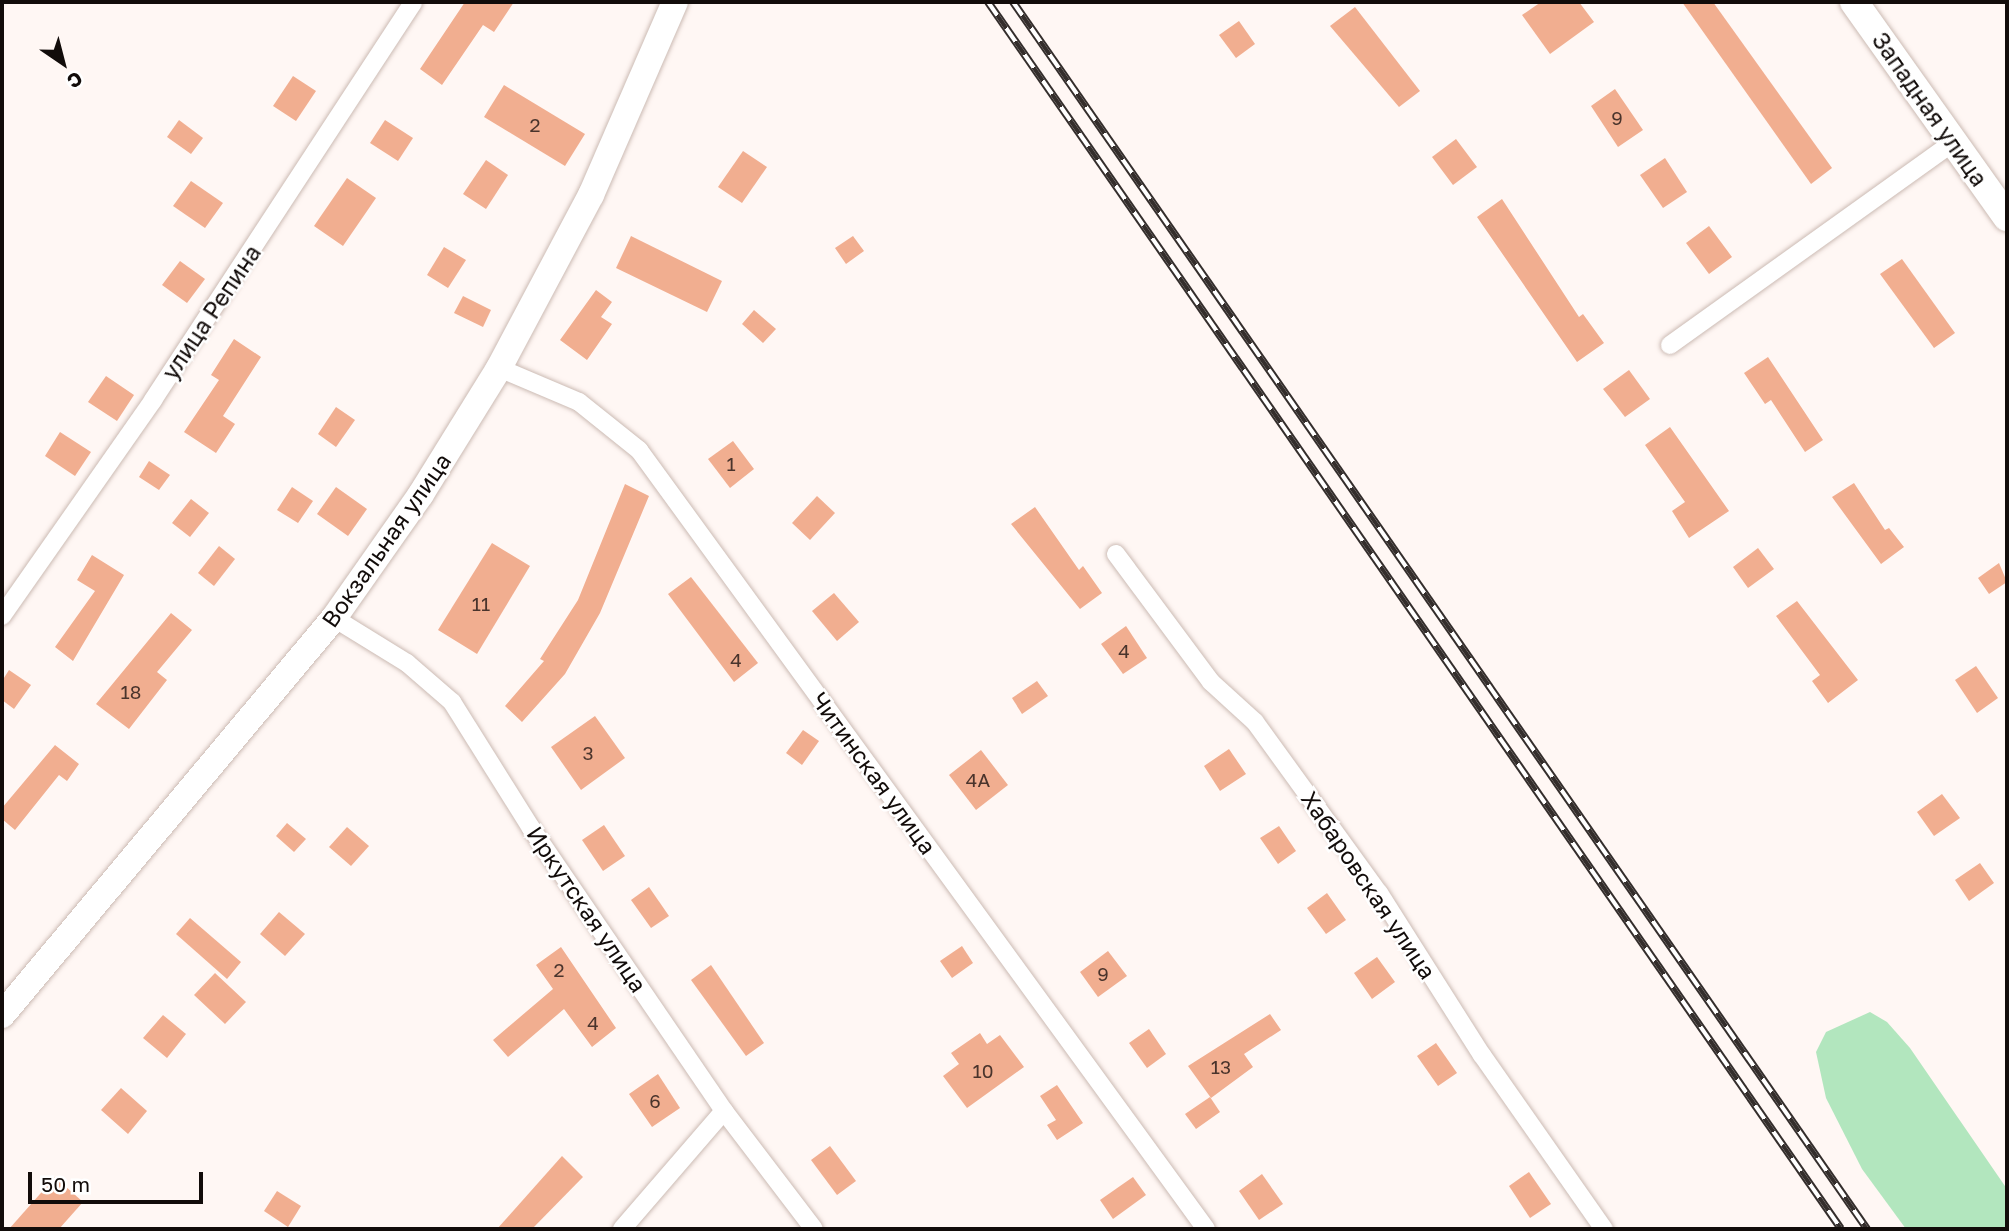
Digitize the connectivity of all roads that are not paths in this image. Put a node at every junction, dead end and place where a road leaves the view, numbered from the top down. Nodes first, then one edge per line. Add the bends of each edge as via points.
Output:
1 (412, 2) edge
2 (675, 2) edge
3 (1854, 2) edge
4 (1954, 142) junction
5 (2007, 217) edge
6 (1670, 345) dead end
7 (499, 368) junction
8 (1116, 554) dead end
9 (2, 616) edge
10 (334, 618) junction
11 (2, 1015) edge
12 (724, 1111) junction
13 (622, 1229) edge
14 (814, 1229) edge
15 (1206, 1229) edge
16 (1604, 1229) edge

1 - 9 street, улица Репина via 167,378
2 - 7 main road, Вокзальная улица via 591,195
3 - 4 main road, Западная улица
4 - 5 main road, Западная улица
4 - 6 street
7 - 10 main road, Вокзальная улица via 421,494
7 - 15 street, Читинская улица via 579,402 639,450
8 - 16 street, Хабаровская улица via 1211,682 1255,722 1271,744 1378,893 1482,1055
10 - 11 main road, Вокзальная улица
10 - 12 street, Иркутская улица via 407,663 452,702 531,828
12 - 13 street
12 - 14 street, Иркутская улица

